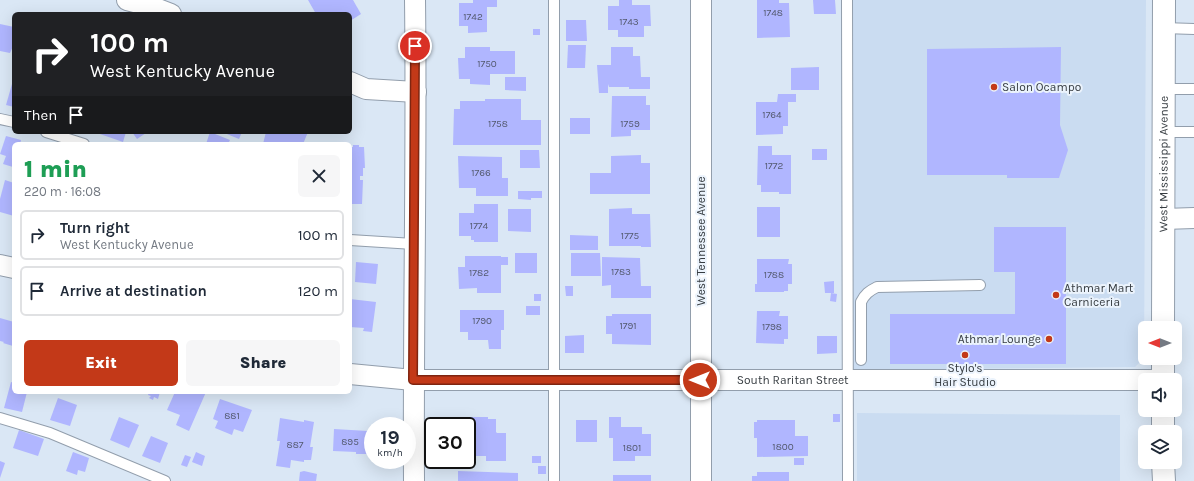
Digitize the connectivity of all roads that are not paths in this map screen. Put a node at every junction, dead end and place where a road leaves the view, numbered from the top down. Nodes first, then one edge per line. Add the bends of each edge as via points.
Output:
1 (127, 0) edge
2 (415, 0) edge
3 (554, 0) edge
4 (701, 0) edge
5 (847, 0) edge
6 (1164, 0) edge
7 (166, 12) edge
8 (1163, 28) junction
9 (1194, 29) edge
10 (352, 83) edge
11 (1164, 89) junction
12 (1194, 89) edge
13 (416, 92) junction
14 (0, 119) edge
15 (12, 122) edge
16 (1164, 132) junction
17 (1194, 132) edge
18 (52, 134) edge
19 (78, 142) edge
20 (1194, 218) edge
21 (1164, 219) junction
22 (352, 240) edge
23 (414, 244) junction
24 (0, 265) edge
25 (12, 268) edge
26 (980, 285) dead end
27 (847, 302) junction
28 (861, 302) junction
29 (1163, 321) edge
30 (861, 360) dead end
31 (352, 374) edge
32 (413, 380) junction
33 (555, 380) junction
34 (700, 380) junction
35 (847, 380) junction
36 (1138, 380) edge
37 (0, 418) edge
38 (1164, 469) edge
39 (165, 481) edge
40 (414, 481) edge
41 (554, 481) edge
42 (701, 481) edge
43 (848, 481) edge
44 (1164, 481) edge

1 - 7 street
2 - 13 street
3 - 33 lane
4 - 34 street, West Tennessee Avenue
5 - 27 lane
6 - 8 main road, West Mississippi Avenue
8 - 9 lane
8 - 11 main road, West Mississippi Avenue
10 - 13 street via 366,89
11 - 12 lane
11 - 16 main road, West Mississippi Avenue
13 - 23 street
14 - 15 lane
16 - 17 lane
16 - 21 main road, West Mississippi Avenue
18 - 19 lane
20 - 21 street
21 - 29 main road, West Mississippi Avenue
22 - 23 lane
23 - 32 street
24 - 25 street
26 - 28 lane via 876,286 864,295
27 - 28 lane
27 - 35 lane
28 - 30 lane
31 - 32 street, South Raritan Street
32 - 33 street, South Raritan Street
32 - 40 street
33 - 34 street, South Raritan Street
33 - 41 lane
34 - 35 street, South Raritan Street
34 - 42 street, West Tennessee Avenue
35 - 36 street, South Raritan Street
35 - 43 lane
37 - 39 lane via 50,433
38 - 44 main road

